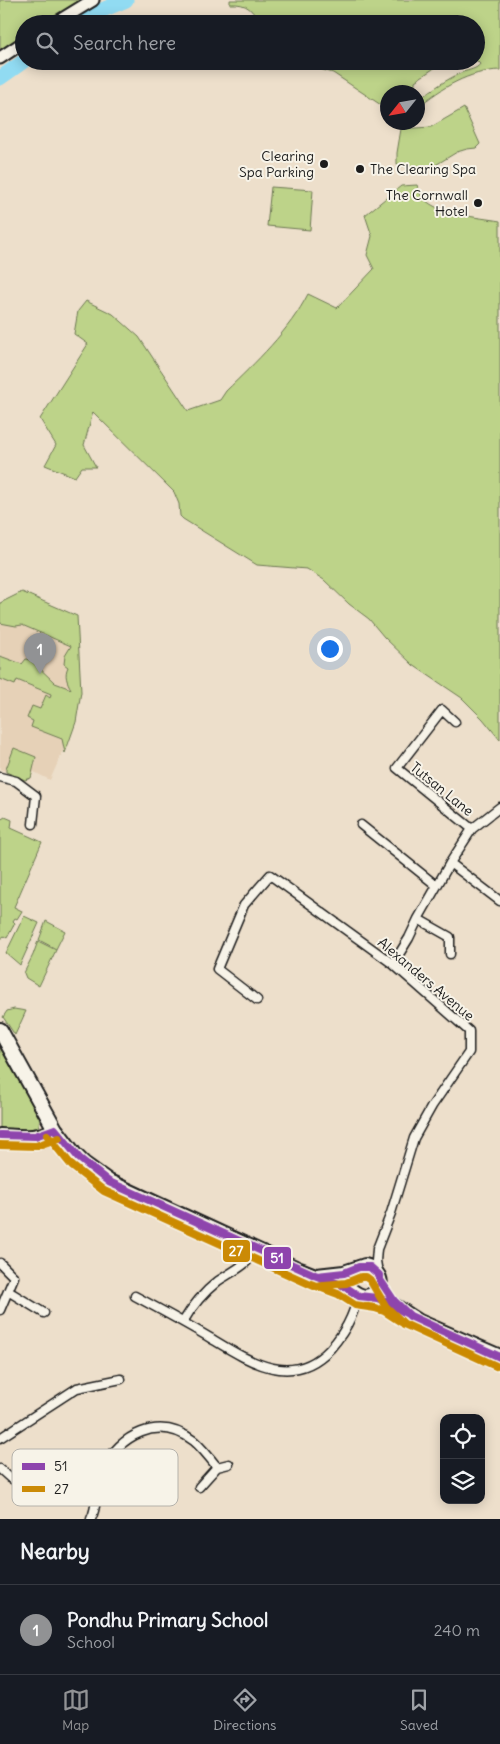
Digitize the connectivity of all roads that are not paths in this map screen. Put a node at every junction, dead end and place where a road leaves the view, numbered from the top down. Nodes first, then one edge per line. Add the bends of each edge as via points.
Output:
1 (93, 0) edge
2 (69, 15) edge
3 (15, 48) edge
4 (0, 58) edge
5 (455, 722) dead end
6 (0, 776) edge
7 (500, 807) edge
8 (34, 824) dead end
9 (361, 825) dead end
10 (472, 829) junction
11 (450, 863) junction
12 (437, 886) junction
13 (500, 901) edge
14 (418, 919) junction
15 (450, 954) dead end
16 (392, 964) junction
17 (257, 1000) dead end
18 (0, 1030) edge
19 (55, 1129) junction
20 (0, 1135) edge
21 (257, 1249) junction
22 (377, 1249) junction
23 (0, 1263) edge
24 (357, 1268) junction
25 (317, 1276) junction
26 (379, 1277) junction
27 (8, 1291) junction
28 (360, 1295) junction
29 (135, 1296) dead end
30 (0, 1310) edge
31 (403, 1311) junction
32 (44, 1312) dead end
33 (182, 1322) junction
34 (500, 1357) edge
35 (121, 1379) dead end
36 (0, 1438) edge
37 (117, 1449) edge
38 (230, 1464) dead end
39 (217, 1467) junction
40 (0, 1469) edge
41 (12, 1479) edge
42 (199, 1487) dead end
43 (95, 1506) edge
44 (91, 1519) edge

1 - 2 main road
3 - 4 main road
5 - 10 street, Tutsan Lane via 442,710 397,768
6 - 8 street via 16,782 36,796
7 - 10 street, Tutsan Lane
9 - 12 street
10 - 11 street, Tutsan Lane
11 - 12 street, Tutsan Lane
11 - 13 street
12 - 14 street, Tutsan Lane
14 - 15 street via 450,937
14 - 16 street, Tutsan Lane
16 - 17 street, Alexanders Avenue via 270,875 244,906 217,969
16 - 22 street, Alexanders Avenue via 469,1031 470,1052 414,1138
18 - 19 highway
19 - 20 main road via 31,1137
19 - 21 highway via 74,1154 95,1173
21 - 25 highway
21 - 33 street via 246,1263 197,1300
22 - 24 street, Alexanders Avenue
22 - 26 street, Alexanders Avenue
23 - 27 street via 14,1277
24 - 25 highway via 330,1276
24 - 26 highway via 370,1267
24 - 28 highway via 349,1280
25 - 28 highway
26 - 28 highway via 377,1290
26 - 31 highway
27 - 30 street
27 - 32 street
28 - 31 highway via 388,1302
28 - 33 street via 338,1340 322,1357 298,1369 276,1369 257,1363
29 - 33 street
31 - 34 highway via 419,1322
35 - 36 street via 77,1388
37 - 39 street via 132,1436 160,1428 194,1441
38 - 39 street
39 - 42 street
40 - 41 street
43 - 44 street

